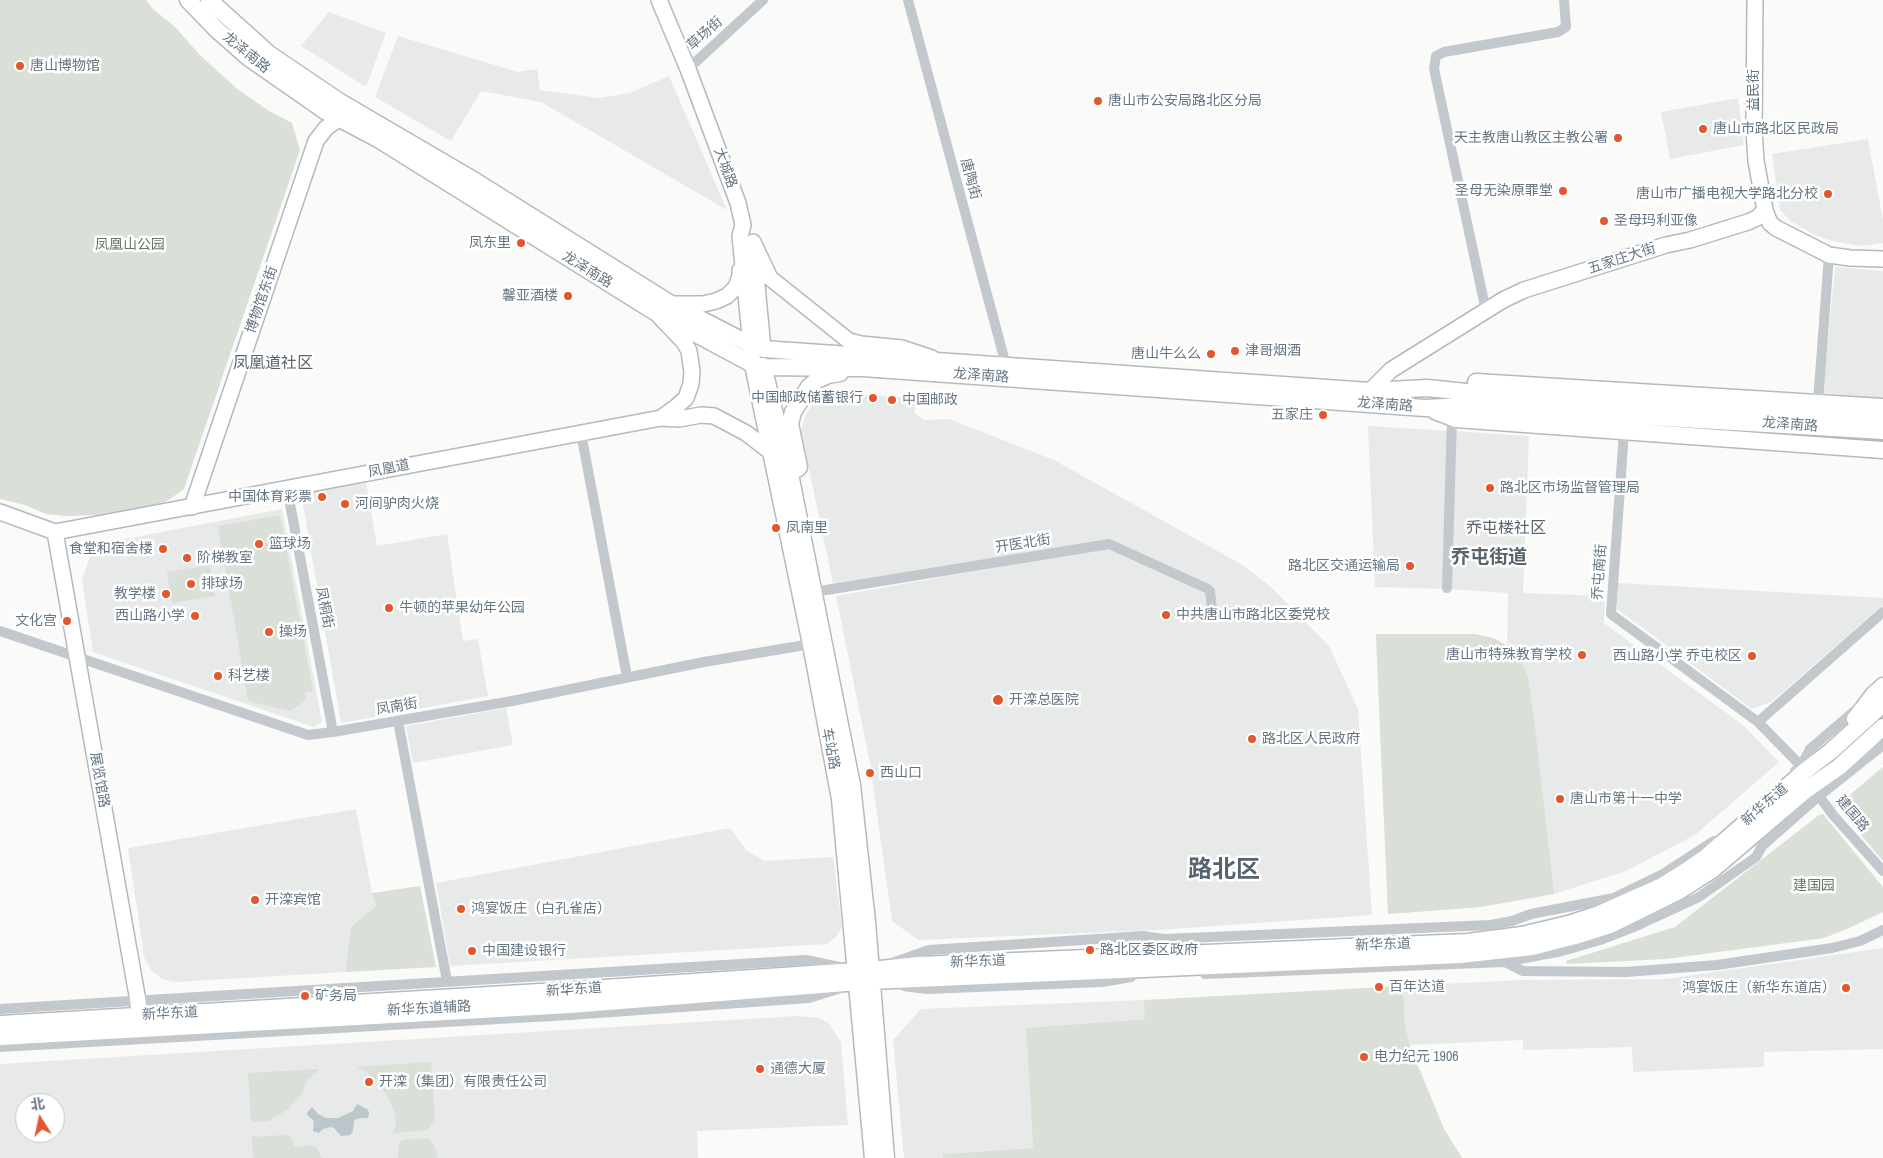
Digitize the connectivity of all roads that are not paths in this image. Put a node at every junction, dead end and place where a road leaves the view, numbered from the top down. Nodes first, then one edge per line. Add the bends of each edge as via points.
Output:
1 (188, 0) edge
2 (208, 0) edge
3 (659, 0) edge
4 (763, 0) edge
5 (908, 0) edge
6 (1564, 0) edge
7 (1756, 0) edge
8 (688, 69) junction
9 (347, 113) junction
10 (1765, 210) junction
11 (745, 234) junction
12 (1829, 255) junction
13 (1883, 259) edge
14 (670, 304) junction
15 (1486, 311) junction
16 (656, 312) junction
17 (757, 347) junction
18 (938, 360) junction
19 (758, 365) junction
20 (1006, 365) junction
21 (863, 368) junction
22 (1427, 388) junction
23 (1370, 391) junction
24 (1818, 402) junction
25 (1883, 407) edge
26 (1425, 408) junction
27 (1452, 417) junction
28 (661, 418) junction
29 (1883, 420) edge
30 (1883, 431) edge
31 (1624, 432) junction
32 (581, 433) junction
33 (1883, 450) edge
34 (771, 452) junction
35 (791, 479) junction
36 (287, 488) junction
37 (192, 507) junction
38 (0, 512) edge
39 (55, 532) junction
40 (1447, 588) dead end
41 (814, 592) junction
42 (1212, 608) dead end
43 (1883, 612) edge
44 (0, 631) edge
45 (811, 644) junction
46 (77, 658) junction
47 (627, 677) junction
48 (1880, 695) edge
49 (398, 721) junction
50 (1758, 722) junction
51 (1883, 727) edge
52 (333, 732) junction
53 (1883, 743) edge
54 (1839, 768) junction
55 (1803, 769) junction
56 (1820, 796) junction
57 (1883, 872) edge
58 (1883, 930) edge
59 (1499, 957) junction
60 (863, 976) junction
61 (447, 981) junction
62 (0, 1009) edge
63 (139, 1021) junction
64 (0, 1024) edge
65 (0, 1036) edge
66 (0, 1048) edge
67 (873, 1158) edge
68 (886, 1158) edge

1 - 9 main road, 龙泽南路 via 249,58 325,111
2 - 9 main road, 龙泽南路 via 269,54
3 - 8 street, 大城路
4 - 8 street, 草场街
5 - 20 street, 唐陶街
6 - 15 street via 1566,27 1558,32 1436,56 1434,69
7 - 10 street, 益民街 via 1754,130
8 - 11 street, 大城路 via 738,203
9 - 14 main road, 龙泽南路 via 475,181
9 - 16 main road, 龙泽南路 via 378,139
9 - 37 street, 博物馆东街 via 326,128 316,141
10 - 12 street via 1770,223 1776,228
10 - 15 street, 五家庄大街 via 1748,222 1524,290
11 - 14 street via 738,246 740,276 736,288 716,302
11 - 17 street
11 - 18 street via 770,278 849,341 902,348
12 - 13 street
12 - 24 street
14 - 17 main road, 龙泽南路
15 - 23 street, 五家庄大街 via 1391,370
16 - 19 main road, 龙泽南路
16 - 28 street via 684,342 692,359 691,384 686,398
17 - 18 main road, 龙泽南路
17 - 19 main road, 车站路
18 - 20 main road, 龙泽南路
19 - 21 main road, 龙泽南路
19 - 34 main road, 车站路
19 - 35 main road, 车站路
20 - 23 main road, 龙泽南路
21 - 26 main road, 龙泽南路
21 - 35 main road via 828,375 808,387 800,399 790,424 799,467
22 - 23 main road, 龙泽南路
22 - 24 main road via 1457,381
22 - 29 main road, 龙泽南路 via 1476,394
24 - 25 main road
26 - 27 main road
26 - 30 main road, 龙泽南路 via 1468,406
27 - 31 main road
27 - 40 street
28 - 32 street, 凤凰道
28 - 34 street, 凤凰道 via 714,416
31 - 33 main road
31 - 50 street, 乔屯南街 via 1610,614
32 - 36 street, 凤凰道
32 - 47 street
34 - 45 main road, 车站路
35 - 41 main road, 车站路
36 - 37 street, 凤凰道
36 - 52 street, 凤桐街
37 - 39 street, 凤凰道
38 - 39 street
39 - 46 street, 展览馆路
41 - 42 street, 开医北街 via 1109,544 1208,589
41 - 60 main road, 车站路 via 852,786
43 - 50 street
44 - 46 street, 凤南街
45 - 47 street, 凤南街
45 - 60 main road, 车站路 via 840,799
46 - 52 street, 凤南街 via 308,735
46 - 63 street, 展览馆路
47 - 49 street, 凤南街
48 - 55 main road, 新华东道 via 1832,751
48 - 55 street via 1810,749
49 - 52 street, 凤南街
49 - 61 street
50 - 55 street, 乔屯南街
51 - 54 main road, 新华东道
53 - 54 main road
53 - 56 street
54 - 59 main road, 新华东道 via 1806,790 1712,870 1679,891 1601,928
55 - 60 main road, 新华东道 via 1706,858 1662,886 1599,914 1522,935 1468,942 929,964
56 - 57 street, 建国路
56 - 59 street via 1762,846 1756,857 1699,897 1600,940 1562,951
58 - 59 street via 1860,941 1832,948 1717,965 1626,972 1523,972
59 - 60 main road, 新华东道
60 - 61 street, 新华东道辅路 via 806,960
60 - 63 main road, 新华东道 via 574,990
60 - 63 street, 新华东道辅路 via 808,998 560,1016
60 - 67 main road, 车站路
60 - 68 main road, 车站路
61 - 63 street, 新华东道辅路
62 - 63 street, 新华东道辅路
63 - 64 main road, 新华东道
63 - 65 main road, 新华东道
63 - 66 street, 新华东道辅路

